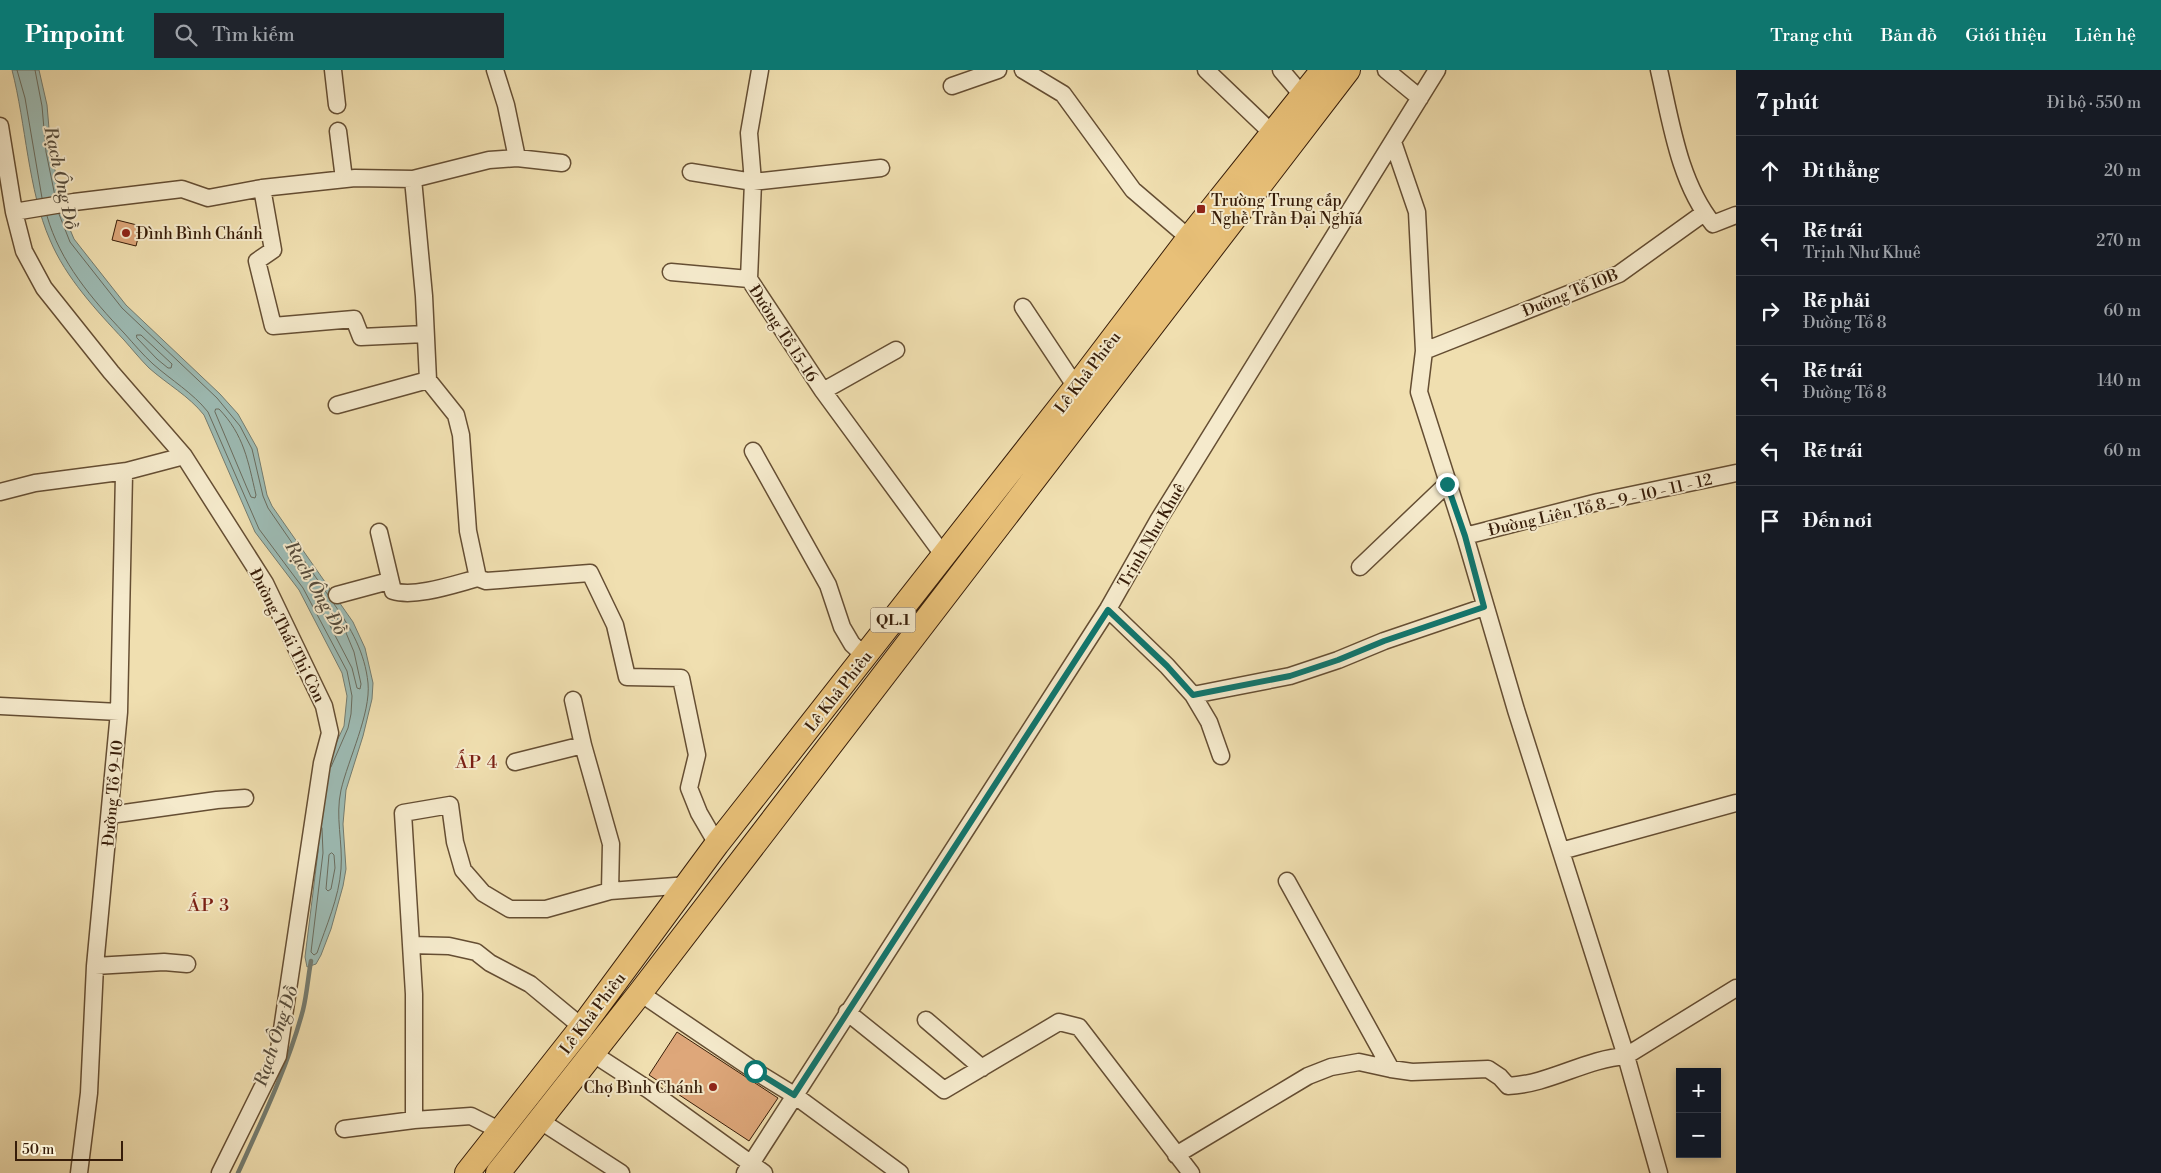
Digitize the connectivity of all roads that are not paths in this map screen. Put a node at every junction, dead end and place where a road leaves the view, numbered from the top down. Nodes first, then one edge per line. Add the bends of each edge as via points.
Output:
1 (333, 70) edge
2 (495, 70) edge
3 (760, 70) edge
4 (998, 70) edge
5 (1023, 70) edge
6 (1206, 70) edge
7 (1281, 70) edge
8 (1323, 70) edge
9 (1348, 70) edge
10 (1386, 70) edge
11 (1437, 70) edge
12 (1659, 70) edge
13 (952, 86) dead end
14 (1303, 96) junction
15 (1420, 98) junction
16 (337, 105) dead end
17 (0, 126) edge
18 (338, 131) dead end
19 (1272, 133) junction
20 (1393, 142) junction
21 (517, 158) junction
22 (562, 163) dead end
23 (881, 168) dead end
24 (691, 172) dead end
25 (4, 178) edge
26 (344, 179) junction
27 (413, 179) junction
28 (753, 182) junction
29 (262, 188) junction
30 (14, 212) junction
31 (1704, 213) junction
32 (1736, 215) edge
33 (1189, 238) junction
34 (671, 272) dead end
35 (749, 280) junction
36 (1023, 307) dead end
37 (425, 334) junction
38 (896, 350) dead end
39 (1424, 351) junction
40 (428, 380) junction
41 (1076, 387) junction
42 (822, 392) junction
43 (338, 405) dead end
44 (753, 451) dead end
45 (184, 456) junction
46 (127, 470) junction
47 (1736, 473) edge
48 (1447, 484) junction
49 (0, 492) edge
50 (379, 532) dead end
51 (1465, 536) junction
52 (944, 556) junction
53 (1360, 567) dead end
54 (478, 578) junction
55 (389, 582) junction
56 (337, 595) dead end
57 (1484, 607) junction
58 (1108, 610) junction
59 (865, 656) junction
60 (1193, 695) junction
61 (573, 700) dead end
62 (0, 706) edge
63 (119, 712) junction
64 (583, 745) junction
65 (1221, 756) dead end
66 (515, 762) dead end
67 (245, 798) dead end
68 (1736, 803) edge
69 (110, 815) junction
70 (717, 844) junction
71 (1561, 851) junction
72 (1287, 881) dead end
73 (688, 885) junction
74 (610, 891) junction
75 (411, 945) junction
76 (187, 964) dead end
77 (95, 966) junction
78 (1736, 988) edge
79 (640, 994) junction
80 (847, 1012) junction
81 (926, 1020) dead end
82 (582, 1027) junction
83 (592, 1053) junction
84 (1626, 1056) junction
85 (982, 1068) junction
86 (1392, 1070) junction
87 (794, 1095) junction
88 (414, 1120) junction
89 (539, 1120) junction
90 (344, 1128) dead end
91 (501, 1131) junction
92 (1176, 1156) junction
93 (753, 1170) edge
94 (80, 1173) edge
95 (220, 1173) edge
96 (468, 1173) edge
97 (498, 1173) edge
98 (621, 1173) edge
99 (900, 1173) edge
100 (1190, 1173) edge
101 (1659, 1173) edge

1 - 16 street
2 - 21 street
3 - 28 street, Đường Tổ 15-16 via 749,133
4 - 13 street
5 - 33 street via 1063,94 1134,190
6 - 19 street
7 - 14 street
8 - 14 highway, Lê Khả Phiêu / QL.1
9 - 79 highway, Lê Khả Phiêu / QL.1
10 - 15 street
11 - 15 street, Trịnh Như Khuê
12 - 31 street via 1686,176
14 - 19 highway, Lê Khả Phiêu / QL.1
15 - 20 street, Trịnh Như Khuê
17 - 25 street, Đường Thái Thị Còn
18 - 26 street
19 - 33 highway, Lê Khả Phiêu / QL.1
20 - 39 street via 1417,212
20 - 58 street, Trịnh Như Khuê via 1158,519
21 - 22 street
21 - 27 street via 489,160
23 - 28 street
24 - 28 street
25 - 30 street, Đường Thái Thị Còn
26 - 27 street
26 - 29 street
27 - 37 street
28 - 35 street, Đường Tổ 15-16
29 - 30 street via 208,198 182,189
29 - 37 street via 273,250 257,261 273,326 354,319 361,337
30 - 45 street, Đường Thái Thị Còn via 24,251 44,288
31 - 32 street via 1713,224
31 - 39 street, Đường Tổ 10B via 1619,274
33 - 41 highway, Lê Khả Phiêu / QL.1
34 - 35 street
35 - 42 street, Đường Tổ 15-16
36 - 41 street
37 - 40 street
38 - 42 street
39 - 48 street via 1419,392
40 - 43 street
40 - 54 street via 456,415 461,435 468,531
41 - 52 highway, Lê Khả Phiêu / QL.1
42 - 52 street, Đường Tổ 15-16
44 - 59 street via 828,585 842,627 852,644
45 - 46 street
45 - 95 street, Đường Thái Thị Còn via 265,583 324,706 330,733 322,763 278,1056
46 - 49 street via 35,483
46 - 63 street, Đường Tổ 9-10 via 124,474
47 - 51 street, Đường Liên Tổ 8 - 9 - 10 - 11 - 12 via 1598,502
48 - 51 street
48 - 53 street
50 - 55 street
51 - 57 street
52 - 59 highway, Lê Khả Phiêu / QL.1
54 - 55 street via 403,594 393,591
54 - 70 street via 486,581 590,573 615,625 627,677 680,678 697,755 689,788
55 - 56 street
57 - 60 street via 1290,676
57 - 71 street
58 - 60 street
58 - 80 street, Trịnh Như Khuê
59 - 70 highway, Lê Khả Phiêu / QL.1
60 - 65 street via 1209,722
61 - 64 street
62 - 63 street
63 - 69 street, Đường Tổ 9-10
64 - 66 street
64 - 74 street via 611,844
67 - 69 street
68 - 71 street
69 - 77 street, Đường Tổ 9-10
70 - 73 highway, Lê Khả Phiêu / QL.1
71 - 84 street
72 - 86 street
73 - 74 street
73 - 82 highway, Lê Khả Phiêu / QL.1
74 - 75 street via 546,909 510,910 483,893 463,870 450,805 403,813
75 - 82 street via 449,946 476,952 530,984
75 - 88 street
76 - 77 street
77 - 94 street, Đường Tổ 9-10 via 89,1093
78 - 84 street
79 - 83 highway, Lê Khả Phiêu / QL.1
79 - 87 street
80 - 85 street via 944,1090
80 - 87 street, Trịnh Như Khuê
81 - 85 street
82 - 91 highway, Lê Khả Phiêu / QL.1
83 - 89 highway, Lê Khả Phiêu / QL.1
83 - 93 street
84 - 86 street via 1610,1057 1517,1086 1508,1086 1488,1069
84 - 101 street
85 - 92 street via 1059,1022 1079,1027
86 - 92 street via 1359,1062 1331,1067 1308,1076
87 - 93 street, Trịnh Như Khuê
87 - 99 street
88 - 90 street
88 - 91 street via 471,1116
89 - 97 highway, Lê Khả Phiêu / QL.1
89 - 98 street
91 - 96 highway, Lê Khả Phiêu / QL.1
92 - 100 street

